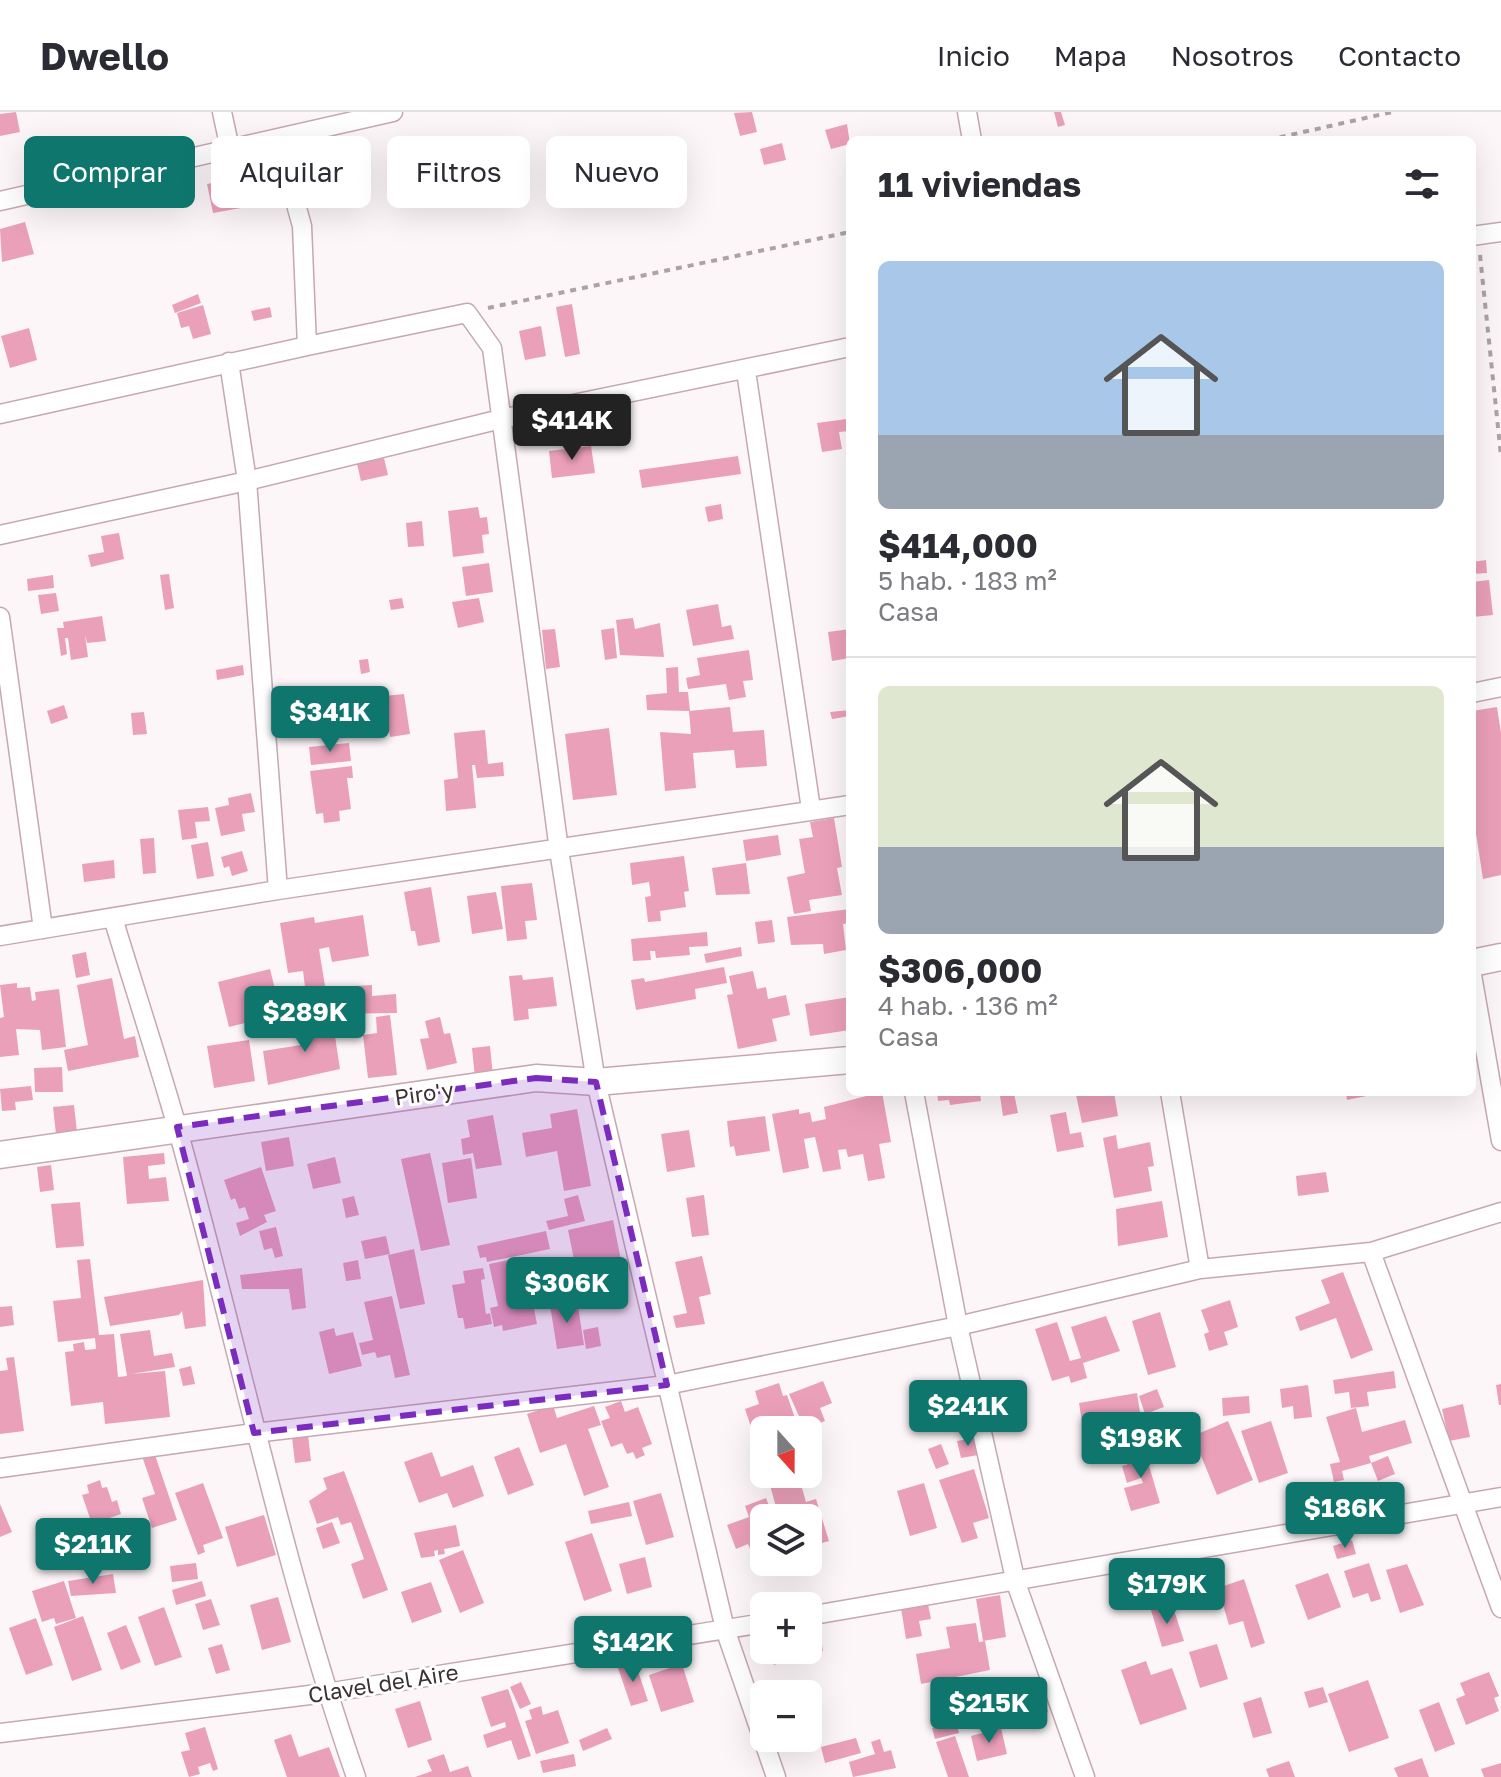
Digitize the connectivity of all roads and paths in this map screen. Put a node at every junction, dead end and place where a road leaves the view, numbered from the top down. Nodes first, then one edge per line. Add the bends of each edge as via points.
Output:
1 (222, 112) edge
2 (393, 112) edge
3 (967, 112) edge
4 (1392, 112) edge
5 (227, 136) edge
6 (294, 136) edge
7 (971, 136) edge
8 (1286, 136) edge
9 (211, 153) edge
10 (0, 201) edge
11 (297, 208) edge
12 (1501, 232) edge
13 (846, 233) edge
14 (1476, 236) edge
15 (1476, 244) edge
16 (467, 313) junction
17 (307, 346) junction
18 (846, 348) edge
19 (229, 362) junction
20 (746, 371) junction
21 (0, 414) edge
22 (501, 419) junction
23 (1501, 456) edge
24 (247, 481) junction
25 (0, 535) edge
26 (0, 617) edge
27 (1501, 687) edge
28 (1476, 692) edge
29 (846, 805) edge
30 (811, 809) junction
31 (559, 850) junction
32 (278, 890) junction
33 (113, 918) junction
34 (43, 929) junction
35 (0, 936) edge
36 (1501, 957) edge
37 (1476, 962) edge
38 (1476, 998) edge
39 (846, 1060) edge
40 (596, 1082) junction
41 (915, 1096) edge
42 (1171, 1096) edge
43 (177, 1127) junction
44 (1501, 1141) edge
45 (0, 1155) edge
46 (1501, 1212) edge
47 (1371, 1252) junction
48 (1200, 1269) junction
49 (958, 1326) junction
50 (667, 1385) junction
51 (254, 1433) junction
52 (0, 1468) edge
53 (1501, 1497) edge
54 (1462, 1504) junction
55 (1016, 1583) junction
56 (1501, 1608) edge
57 (822, 1614) edge
58 (750, 1625) edge
59 (725, 1629) junction
60 (326, 1693) junction
61 (0, 1733) edge
62 (356, 1777) edge
63 (776, 1777) edge
64 (1085, 1777) edge

1 - 5 street
2 - 6 street
3 - 7 street
4 - 8 path
9 - 10 street
11 - 17 street
12 - 14 street
13 - 16 path
15 - 23 path
16 - 17 street
16 - 22 street via 492,348
17 - 19 street
18 - 20 street
19 - 21 street
19 - 24 street
20 - 22 street
20 - 30 street
22 - 24 street
22 - 31 street
24 - 25 street
24 - 32 street
26 - 34 street
27 - 28 street
29 - 30 street
30 - 31 street
31 - 32 street
31 - 40 street
32 - 33 street
33 - 34 street
33 - 43 street
34 - 35 street
36 - 37 main road
38 - 44 street
39 - 40 main road, Piro'y
40 - 43 main road, Piro'y via 536,1078
40 - 50 street
41 - 49 street
42 - 48 street
43 - 45 main road, Piro'y
43 - 51 street
46 - 47 street
47 - 48 street
47 - 54 street
48 - 49 street
49 - 50 street
49 - 55 street
50 - 51 street
50 - 59 street
51 - 52 street
51 - 60 street
53 - 54 street
54 - 55 street
54 - 56 street
55 - 57 street
55 - 64 street
58 - 59 street, Clavel del Aire
59 - 60 street, Clavel del Aire
59 - 63 street
60 - 61 street, Clavel del Aire
60 - 62 street

